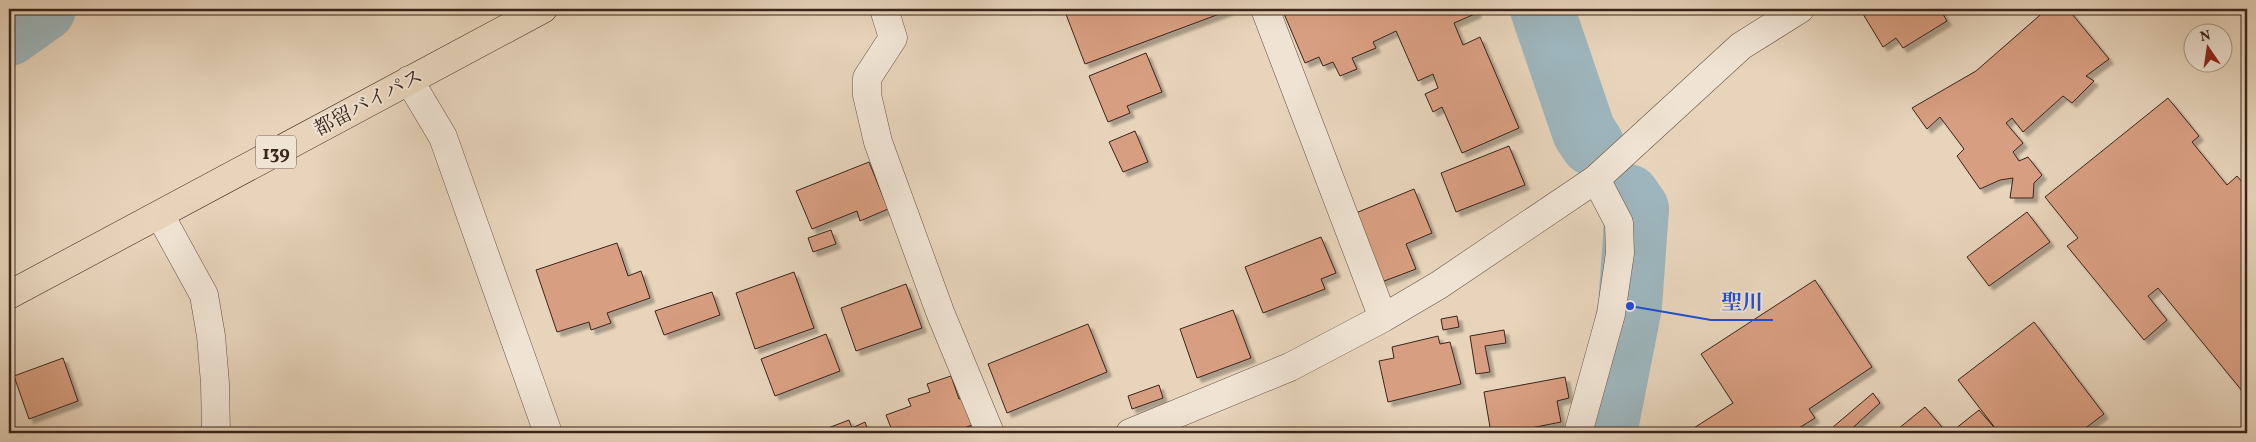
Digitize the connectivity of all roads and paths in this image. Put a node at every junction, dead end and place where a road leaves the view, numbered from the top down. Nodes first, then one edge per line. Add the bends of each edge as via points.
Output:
1 (543, 9) edge
2 (884, 9) edge
3 (1265, 9) edge
4 (1800, 9) edge
5 (409, 80) junction
6 (1596, 179) junction
7 (160, 215) junction
8 (9, 295) edge
9 (1383, 318) junction
10 (216, 433) edge
11 (548, 433) edge
12 (990, 433) edge
13 (1130, 433) edge
14 (1578, 433) edge

1 - 5 highway, 都留バイパス / 139
2 - 12 street via 893,38 867,78 867,95 878,142 940,312
3 - 9 street
4 - 6 street via 1740,46
5 - 7 highway, 都留バイパス / 139
5 - 11 street via 443,137
6 - 9 street via 1439,285
6 - 14 street via 1619,223 1620,253 1611,314
7 - 8 highway, 都留バイパス / 139
7 - 10 street via 204,295 213,355
9 - 13 street via 1290,367

